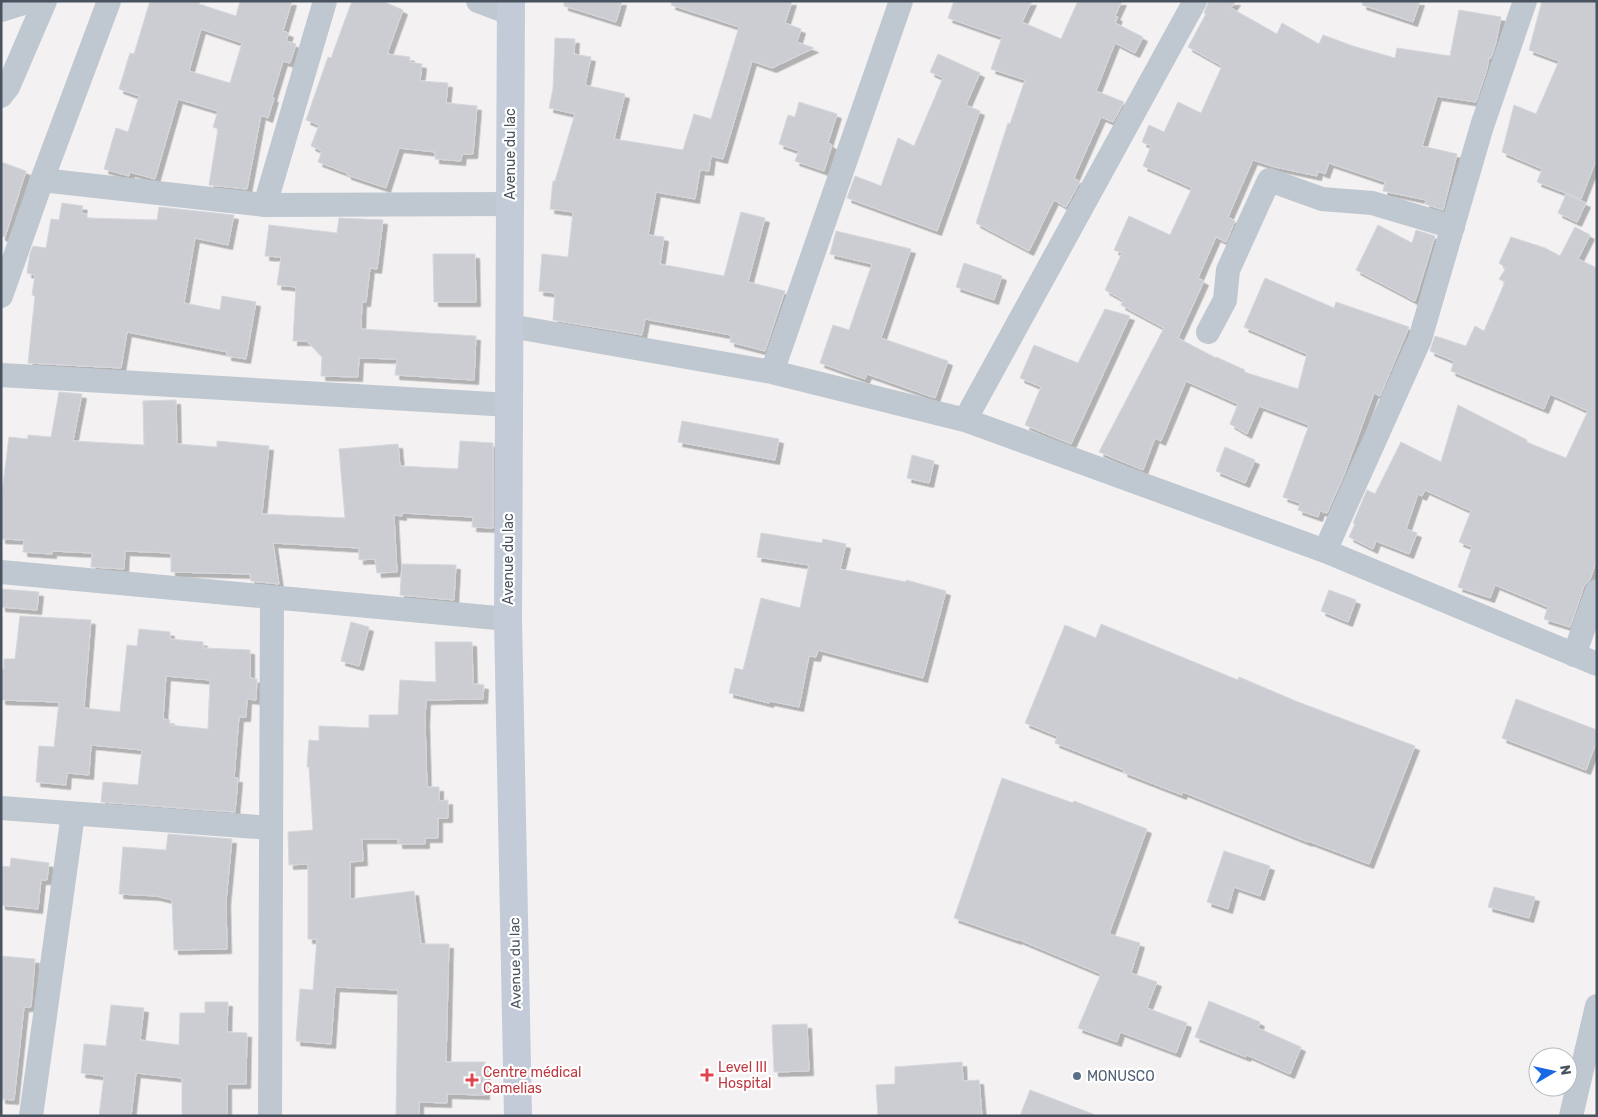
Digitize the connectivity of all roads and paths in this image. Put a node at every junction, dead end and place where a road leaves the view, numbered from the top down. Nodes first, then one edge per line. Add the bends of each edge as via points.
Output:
1 (30, 1) edge
2 (45, 1) edge
3 (109, 1) edge
4 (325, 1) edge
5 (478, 1) edge
6 (901, 1) edge
7 (1196, 1) edge
8 (1525, 1) edge
9 (510, 7) edge
10 (1, 10) edge
11 (1, 96) edge
12 (42, 180) junction
13 (510, 204) junction
14 (265, 205) junction
15 (1453, 227) junction
16 (1, 296) edge
17 (510, 326) junction
18 (1208, 332) dead end
19 (772, 372) junction
20 (1, 375) edge
21 (510, 405) junction
22 (965, 420) junction
23 (1325, 551) junction
24 (1, 572) edge
25 (1597, 591) edge
26 (272, 598) junction
27 (508, 619) junction
28 (1574, 655) junction
29 (1597, 664) edge
30 (1, 808) edge
31 (73, 814) junction
32 (271, 828) junction
33 (1597, 1006) edge
34 (1590, 1069) edge
35 (31, 1116) edge
36 (270, 1116) edge
37 (518, 1116) edge
38 (1571, 1116) edge

1 - 10 street
2 - 11 street via 8,88
3 - 12 street
4 - 14 street
5 - 9 street
6 - 19 street
7 - 22 street
8 - 15 street via 1482,126
9 - 13 main road, Avenue du lac
12 - 14 street
12 - 16 street
13 - 14 street
13 - 17 main road, Avenue du lac
15 - 18 street via 1372,203 1322,199 1270,180 1228,270 1225,300
15 - 23 street via 1420,339
17 - 19 street
17 - 21 main road, Avenue du lac
19 - 22 street
20 - 21 street
21 - 27 main road, Avenue du lac
22 - 23 street
23 - 28 street
24 - 26 street
25 - 28 street
26 - 27 street
26 - 32 street
27 - 37 main road, Avenue du lac
28 - 29 street
30 - 31 street
31 - 32 street
31 - 35 street
32 - 36 street
33 - 34 street
34 - 38 street

